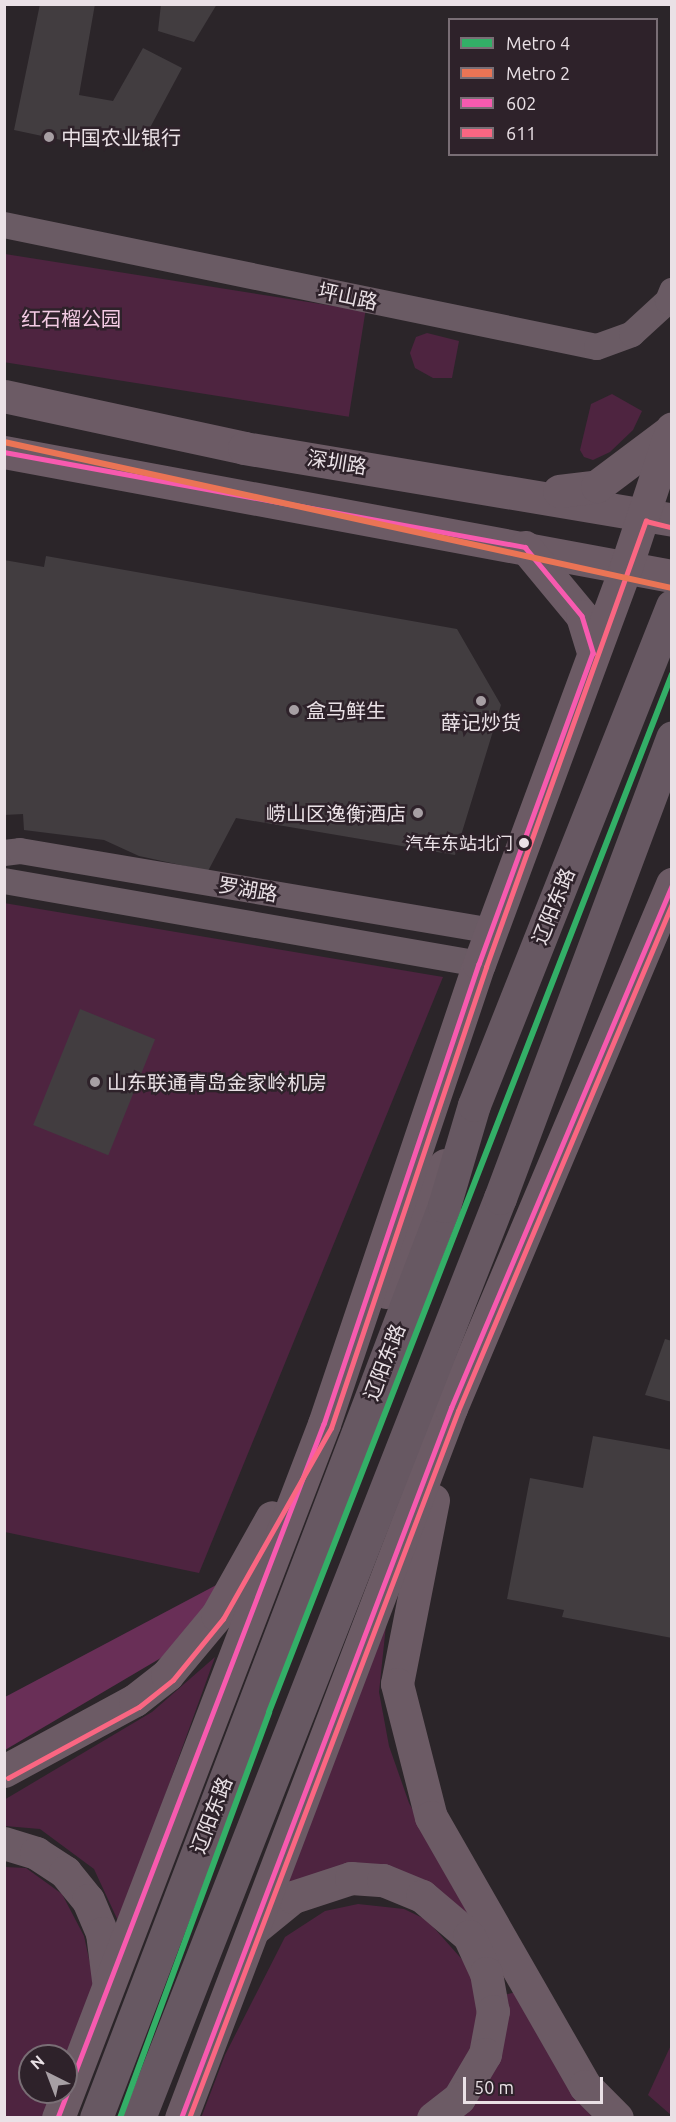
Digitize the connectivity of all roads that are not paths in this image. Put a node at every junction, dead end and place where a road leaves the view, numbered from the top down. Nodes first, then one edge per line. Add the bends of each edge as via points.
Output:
1 (4, 225) edge
2 (672, 291) edge
3 (4, 396) edge
4 (671, 429) edge
5 (4, 452) edge
6 (541, 494) junction
7 (661, 517) edge
8 (525, 547) junction
9 (649, 571) edge
10 (672, 606) edge
11 (593, 653) junction
12 (672, 737) edge
13 (4, 853) edge
14 (4, 881) edge
15 (672, 884) edge
16 (491, 931) junction
17 (478, 964) junction
18 (474, 1105) junction
19 (500, 1198) junction
20 (451, 1408) junction
21 (324, 1424) junction
22 (4, 1771) edge
23 (4, 1843) edge
24 (254, 1929) junction
25 (109, 1985) junction
26 (58, 2118) edge
27 (96, 2118) edge
28 (139, 2118) edge
29 (181, 2118) edge
30 (433, 2118) edge
31 (617, 2118) edge

1 - 2 street, 坪山路 via 597,347 632,334 668,301
3 - 6 main road, 深圳路 via 244,448
4 - 6 main road via 597,486
4 - 7 main road, 辽阳东路
5 - 8 main road
6 - 7 main road, 深圳路
7 - 9 main road, 辽阳东路
8 - 9 main road
8 - 11 main road via 582,616
9 - 11 main road, 辽阳东路
10 - 18 highway, 辽阳东路
11 - 16 main road, 辽阳东路
12 - 19 highway, 辽阳东路
13 - 16 street, 罗湖路 via 20,851
14 - 17 street
15 - 20 main road
16 - 17 main road, 辽阳东路
17 - 21 main road, 辽阳东路
18 - 21 main road
18 - 27 highway, 辽阳东路 via 444,1206
19 - 20 main road
19 - 28 highway, 辽阳东路
20 - 24 main road
20 - 31 main road via 397,1684 431,1817 585,2086
21 - 22 main road via 217,1615 167,1675 135,1700
21 - 25 main road, 辽阳东路
23 - 25 main road via 36,1853 65,1872 88,1900 102,1933
24 - 29 main road
24 - 30 main road via 293,1897 351,1878 383,1880 422,1896 469,1936 486,1973 493,2011 485,2054 459,2098
25 - 26 main road, 辽阳东路

